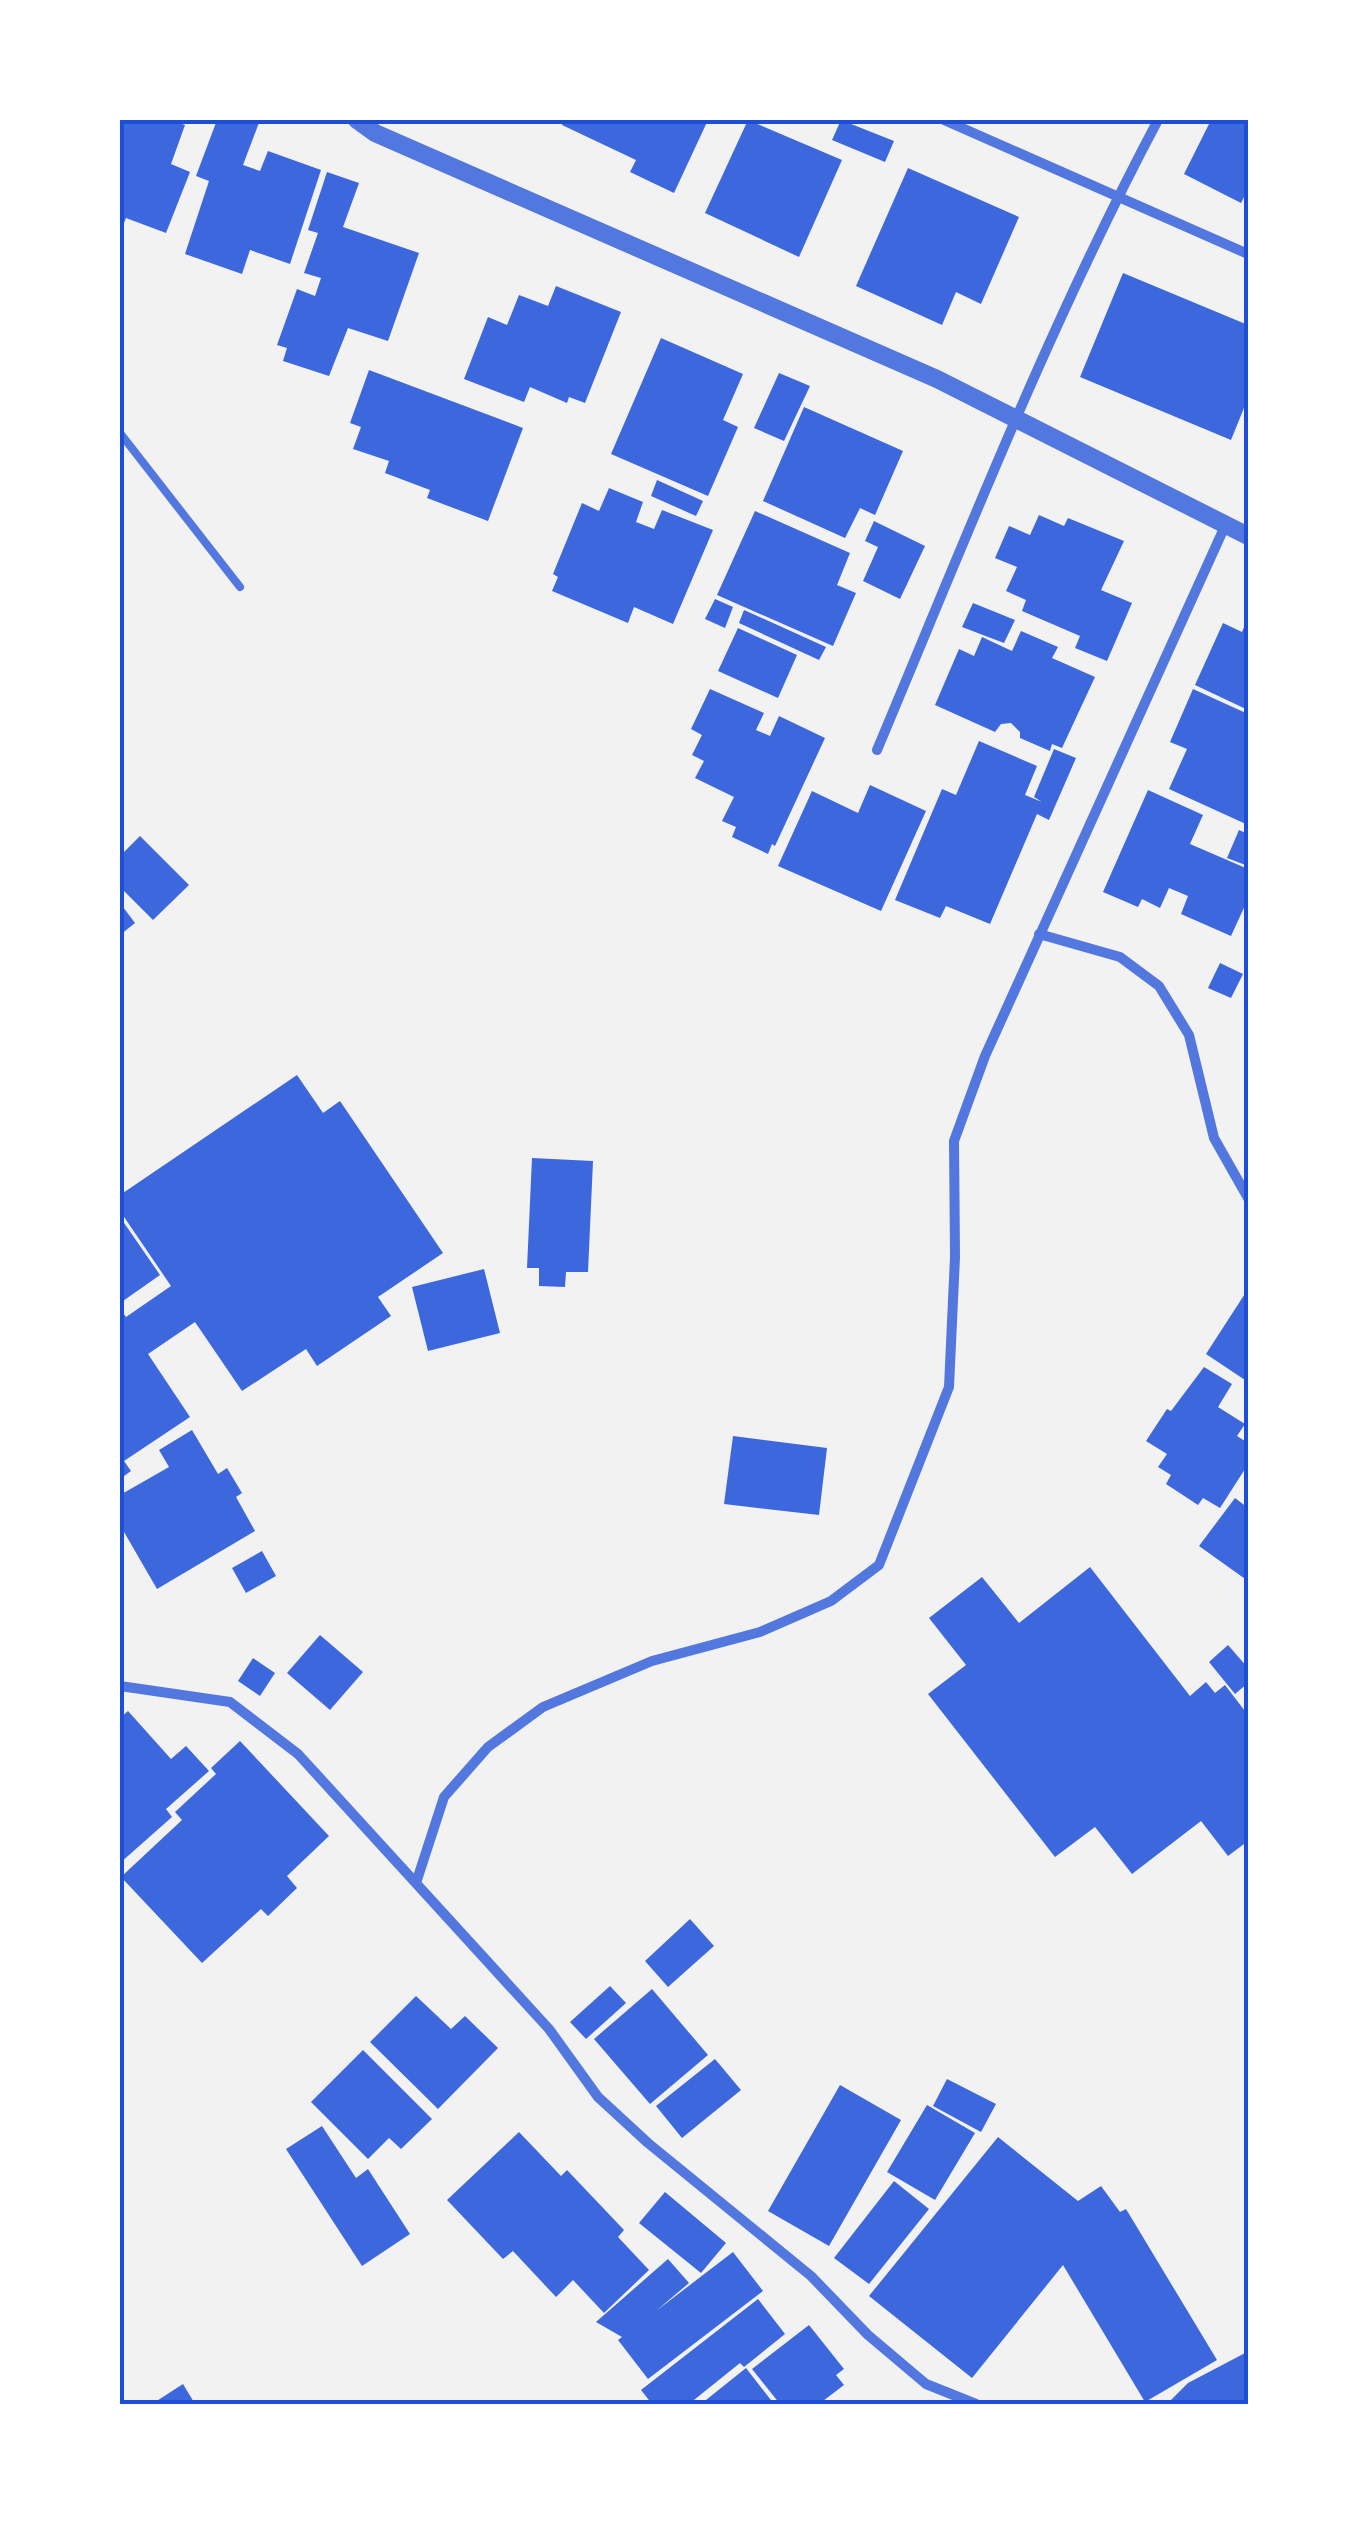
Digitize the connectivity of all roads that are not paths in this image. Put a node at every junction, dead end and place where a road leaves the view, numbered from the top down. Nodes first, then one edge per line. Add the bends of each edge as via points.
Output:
1 (358, 120) edge
2 (944, 120) edge
3 (1158, 120) edge
4 (1118, 196) junction
5 (1248, 254) edge
6 (1015, 418) junction
7 (120, 433) edge
8 (1225, 526) junction
9 (1248, 536) edge
10 (240, 587) dead end
11 (877, 750) dead end
12 (1039, 934) junction
13 (1248, 1198) edge
14 (120, 1686) edge
15 (416, 1883) junction
16 (976, 2404) edge

1 - 6 street
2 - 4 street
3 - 4 street
4 - 5 street
4 - 6 street
6 - 8 street
6 - 11 street
7 - 10 lane
8 - 9 street
8 - 12 street
12 - 13 street via 1120,957 1158,986 1190,1036 1214,1138
12 - 15 street via 954,1141 949,1387 879,1565 831,1601 760,1632 652,1661 543,1706 488,1747 444,1797
14 - 15 street via 230,1702 298,1754
15 - 16 street via 548,2028 598,2097 811,2276 926,2384

